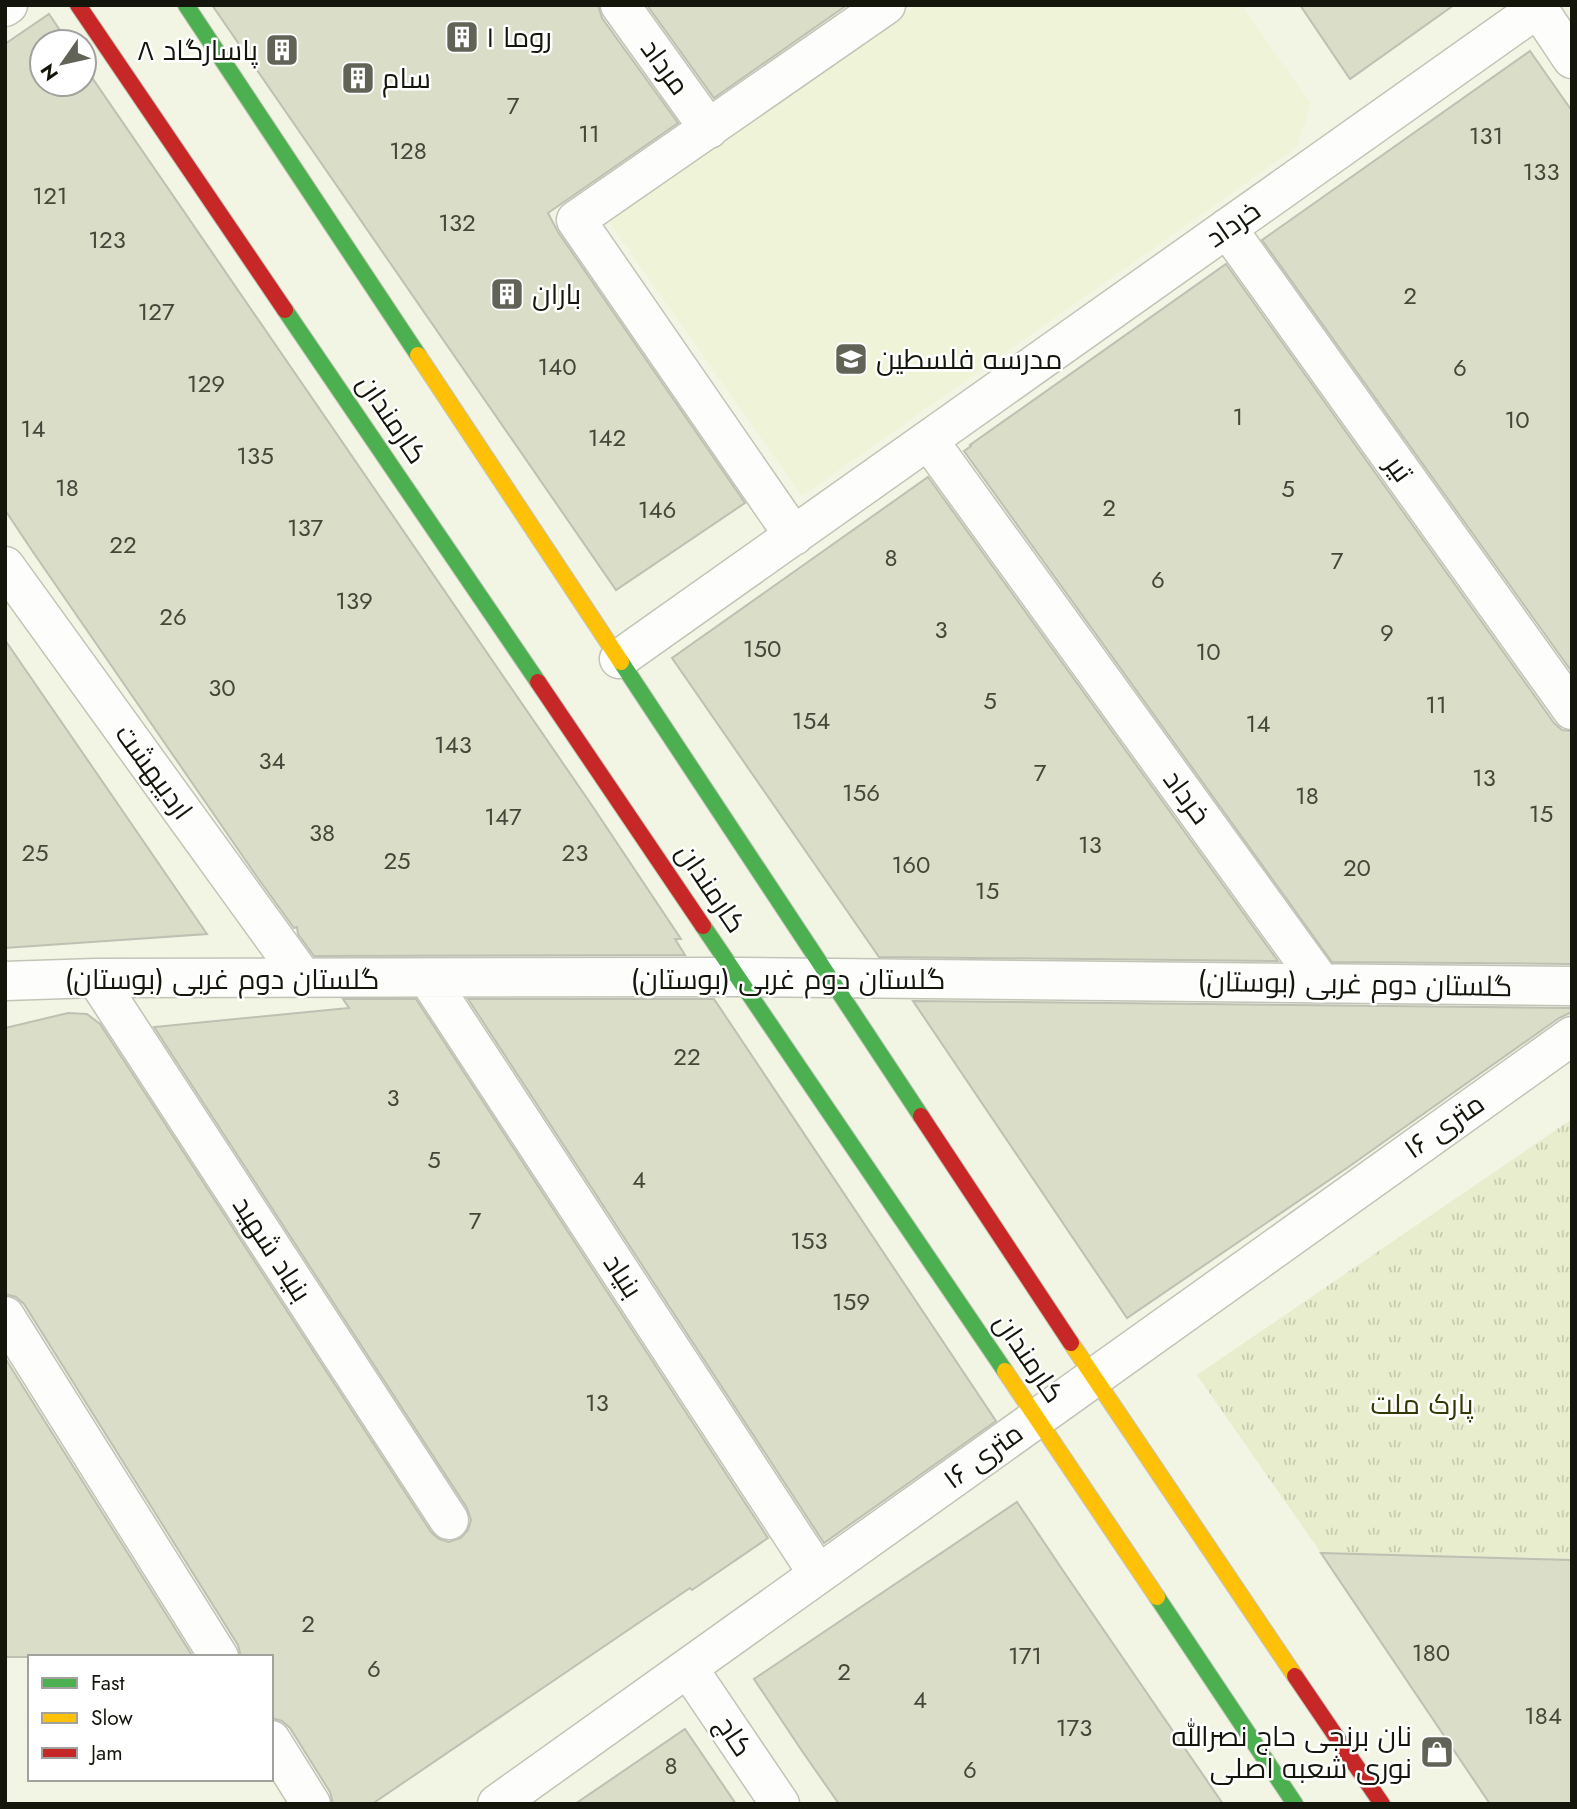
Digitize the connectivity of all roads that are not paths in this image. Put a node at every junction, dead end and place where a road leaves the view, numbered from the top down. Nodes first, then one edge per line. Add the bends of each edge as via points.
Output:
1 (78, 5) edge
2 (186, 5) edge
3 (620, 5) edge
4 (886, 5) edge
5 (1537, 7) edge
6 (1572, 59) edge
7 (709, 130) junction
8 (1227, 228) junction
9 (929, 441) junction
10 (794, 536) junction
11 (5, 566) edge
12 (620, 659) junction
13 (1572, 710) edge
14 (740, 977) junction
15 (96, 978) junction
16 (303, 978) junction
17 (428, 978) junction
18 (831, 978) junction
19 (5, 981) edge
20 (1321, 984) junction
21 (1572, 986) edge
22 (1572, 1035) edge
23 (5, 1315) edge
24 (1093, 1376) junction
25 (1037, 1417) junction
26 (449, 1520) dead end
27 (818, 1574) junction
28 (218, 1655) edge
29 (688, 1668) junction
30 (273, 1743) edge
31 (311, 1804) edge
32 (497, 1804) edge
33 (780, 1804) edge
34 (1295, 1804) edge
35 (1382, 1804) edge

1 - 14 main road, کارمندان
2 - 12 main road, کارمندان
3 - 7 street, مرداد
4 - 7 street
5 - 6 street
5 - 8 street, خرداد
7 - 10 street via 576,220
8 - 9 street, خرداد
8 - 13 street, تیر
9 - 10 street, خرداد
9 - 20 street, خرداد
10 - 12 street, خرداد
11 - 16 street, اردیبهشت
12 - 18 main road, کارمندان
14 - 17 street, گلستان دوم غربی (بوستان)
14 - 18 street, گلستان دوم غربی (بوستان)
14 - 25 main road, کارمندان
15 - 16 street, گلستان دوم غربی (بوستان)
15 - 19 street, گلستان دوم غربی (بوستان)
15 - 26 street, بنیاد شهید
16 - 17 street, گلستان دوم غربی (بوستان)
17 - 27 street, بنیاد
18 - 20 street, گلستان دوم غربی (بوستان)
18 - 24 main road, کارمندان
20 - 21 street, گلستان دوم غربی (بوستان)
22 - 24 street, ۱۶ متری
23 - 28 street
24 - 25 street, ۱۶ متری
24 - 35 main road, کارمندان
25 - 27 street, ۱۶ متری
25 - 34 main road, کارمندان
27 - 29 street, ۱۶ متری
29 - 32 street, ۱۶ متری
29 - 33 street, کاج
30 - 31 street

